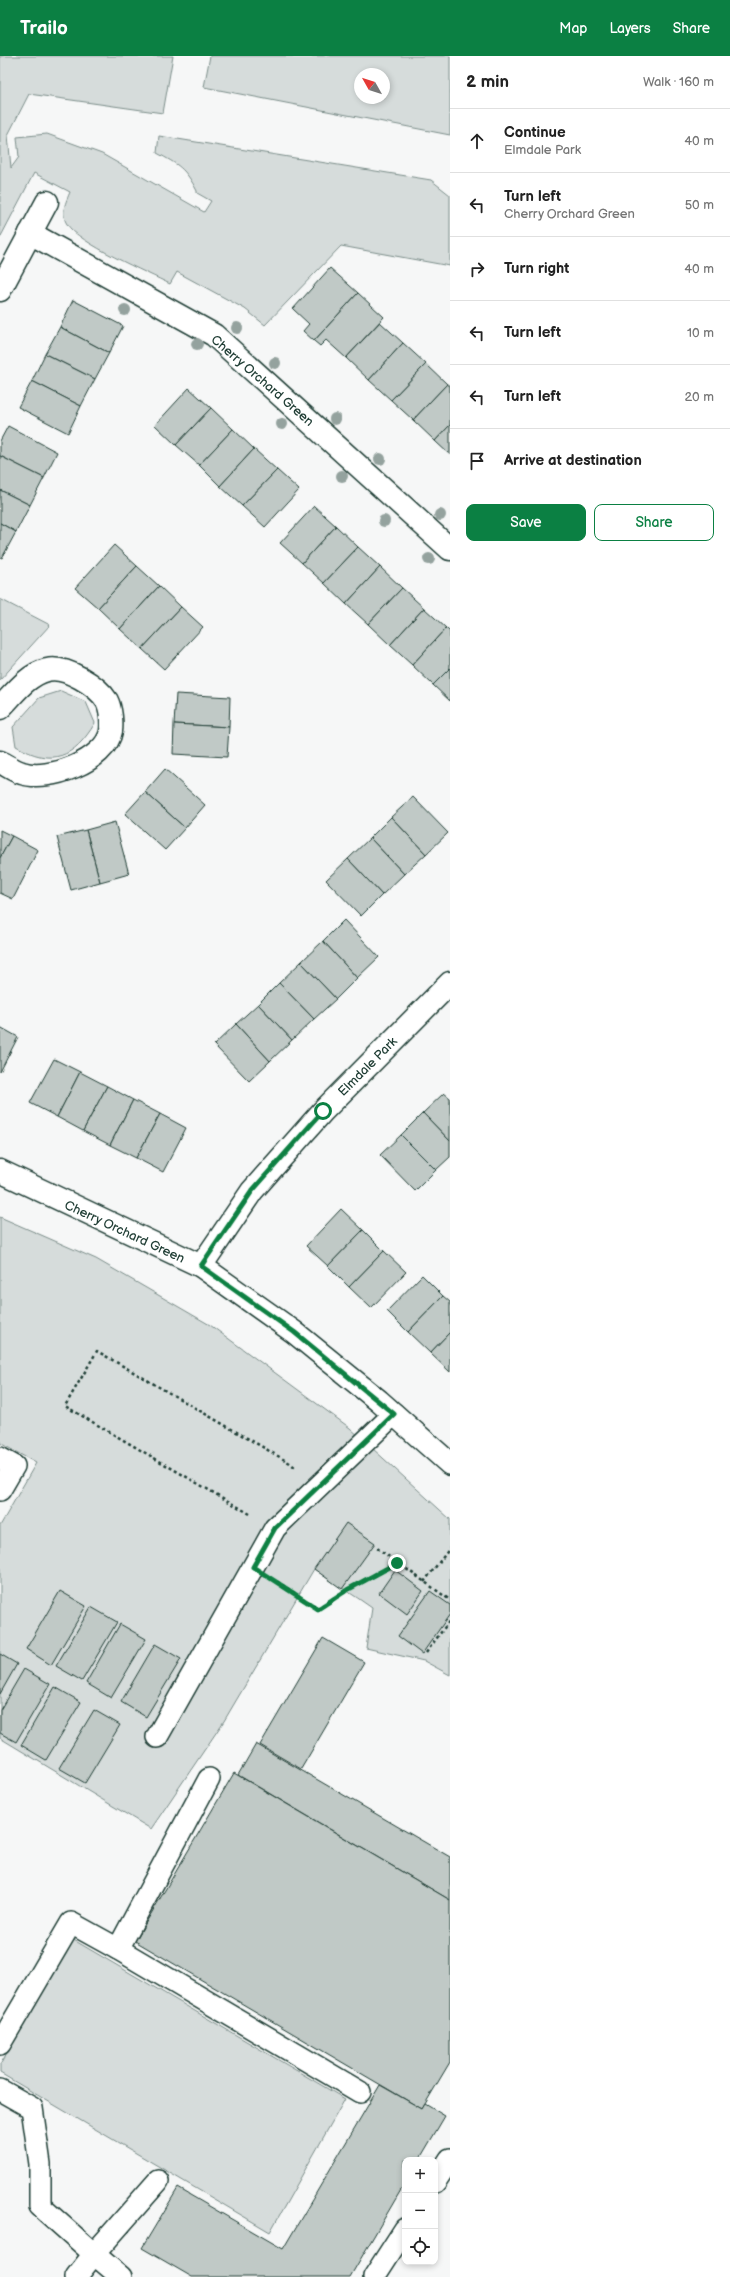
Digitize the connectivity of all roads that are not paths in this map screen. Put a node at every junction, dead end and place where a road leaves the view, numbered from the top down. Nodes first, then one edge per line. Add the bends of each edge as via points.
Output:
1 (47, 202) dead end
2 (30, 233) junction
3 (0, 290) edge
4 (450, 549) edge
5 (0, 708) edge
6 (0, 762) edge
7 (450, 983) edge
8 (0, 1171) edge
9 (201, 1266) junction
10 (394, 1414) junction
11 (0, 1458) edge
12 (450, 1464) edge
13 (0, 1490) edge
14 (157, 1737) dead end
15 (209, 1779) dead end
16 (118, 1949) junction
17 (0, 2044) edge
18 (0, 2090) edge
19 (360, 2092) dead end
20 (450, 2159) edge
21 (438, 2177) edge
22 (158, 2181) dead end
23 (402, 2234) edge
24 (94, 2254) junction
25 (76, 2277) edge
26 (121, 2277) edge
27 (374, 2277) edge

1 - 2 street
2 - 3 street
2 - 4 street, Cherry Orchard Green via 214,335
5 - 6 street via 28,679 48,669 69,673 92,685 107,702 111,733 100,750 68,771 44,775 22,774
7 - 9 street, Elmdale Park via 323,1111 252,1191
8 - 9 street, Cherry Orchard Green
9 - 10 street, Cherry Orchard Green via 294,1332
10 - 12 street, Cherry Orchard Green
10 - 14 lane via 275,1528
11 - 13 lane via 14,1466
15 - 16 lane
16 - 17 lane via 71,1923
16 - 19 lane
18 - 24 lane via 32,2108 40,2164 40,2206
20 - 21 lane
22 - 24 lane
23 - 27 lane
24 - 25 lane
24 - 26 lane

